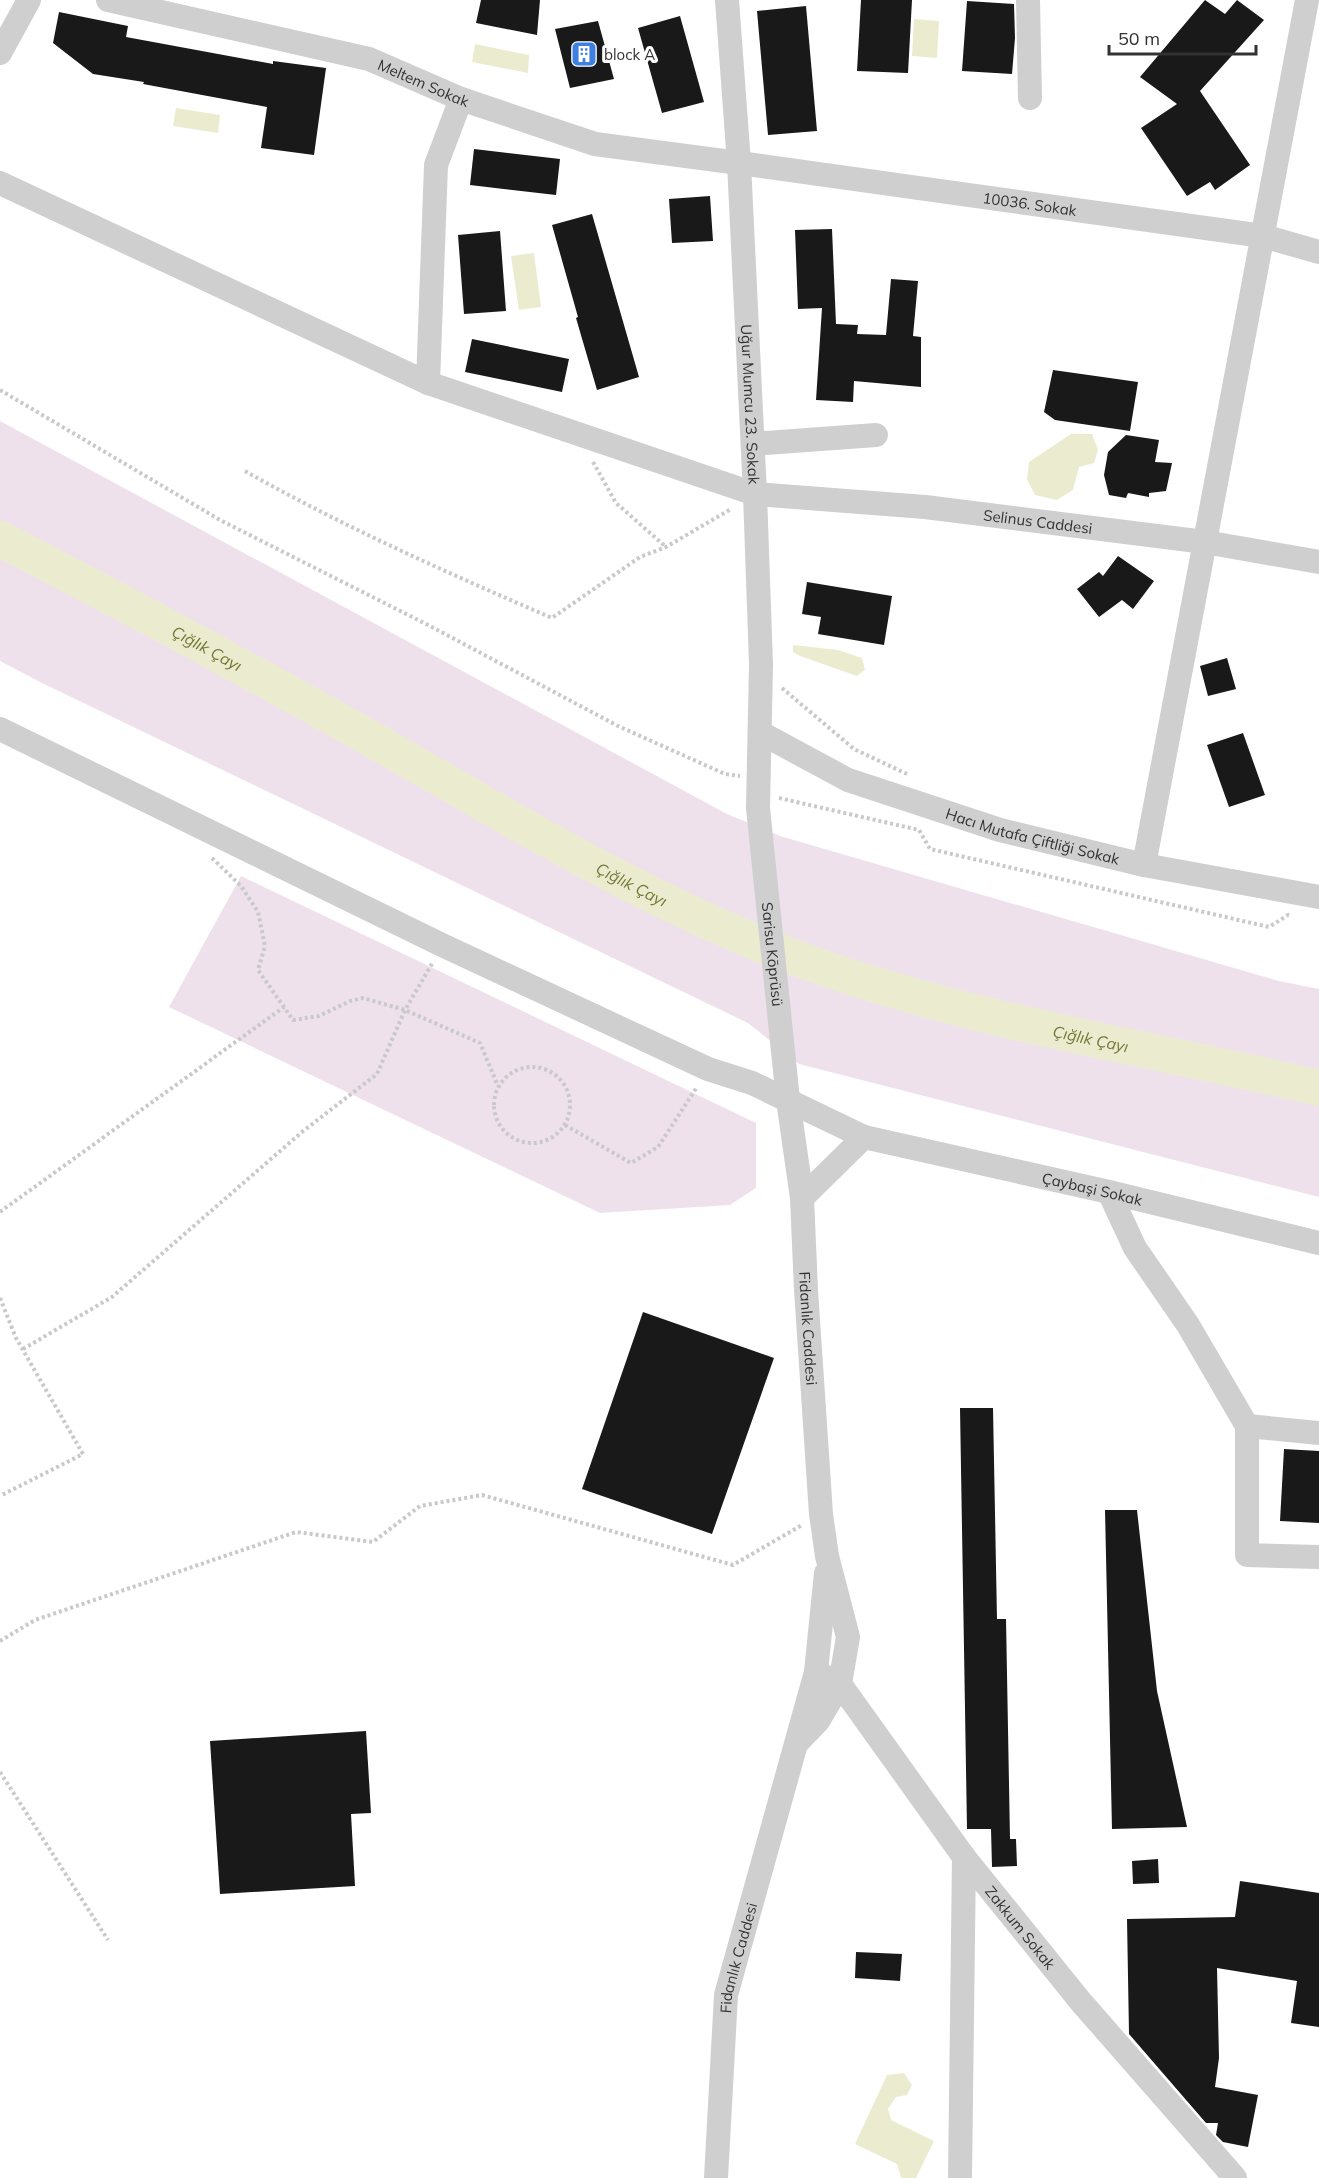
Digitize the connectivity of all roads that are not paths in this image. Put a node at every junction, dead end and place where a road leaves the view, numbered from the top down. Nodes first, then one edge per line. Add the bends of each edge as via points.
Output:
1 (29, 0) edge
2 (108, 0) edge
3 (727, 0) edge
4 (1028, 0) edge
5 (1307, 0) edge
6 (0, 53) edge
7 (1030, 98) dead end
8 (461, 99) junction
9 (739, 163) junction
10 (0, 183) edge
11 (1263, 236) junction
12 (1319, 252) edge
13 (428, 383) junction
14 (876, 435) dead end
15 (753, 444) junction
16 (755, 494) junction
17 (1205, 542) junction
18 (1319, 562) edge
19 (0, 729) edge
20 (761, 733) junction
21 (759, 794) joint
22 (1144, 865) junction
23 (1319, 897) edge
24 (788, 1100) junction
25 (864, 1137) junction
26 (1109, 1192) junction
27 (802, 1198) junction
28 (1319, 1243) edge
29 (1247, 1426) junction
30 (1319, 1433) edge
31 (827, 1556) junction
32 (1319, 1557) edge
33 (816, 1672) junction
34 (840, 1684) junction
35 (797, 1743) junction
36 (964, 1857) junction
37 (716, 2178) edge
38 (960, 2178) edge
39 (1235, 2178) edge

1 - 6 street
2 - 8 street, Meltem Sokak via 369,59
3 - 9 street, Uğur Mumcu 23. Sokak
4 - 7 street
5 - 11 street
8 - 9 street, Meltem Sokak via 595,144
8 - 13 street via 436,165
9 - 11 street, 10036. Sokak
9 - 15 street, Uğur Mumcu 23. Sokak
10 - 13 street, Selinus Caddesi
11 - 12 street, 10036. Sokak
11 - 17 street
13 - 16 street, Selinus Caddesi
14 - 15 street
15 - 16 street, Uğur Mumcu 23. Sokak
16 - 17 street, Selinus Caddesi via 925,507
16 - 20 street, Uğur Mumcu 23. Sokak
17 - 18 street, Selinus Caddesi
17 - 22 street
19 - 24 street, Çaybaşi Sokak via 442,945 708,1069
20 - 21 street, Uğur Mumcu 23. Sokak
20 - 22 street, Hacı Mutafa Çiftliği Sokak via 848,780 1000,830
21 - 24 street, Sarisu Kōprüsü
22 - 23 street, Hacı Mutafa Çiftliği Sokak
24 - 25 street, Çaybaşi Sokak
24 - 27 street, Fidanlık Caddesi
25 - 26 street, Çaybaşi Sokak
25 - 27 street
26 - 28 street, Çaybaşi Sokak
26 - 29 street via 1135,1248 1188,1325
27 - 31 street, Fidanlık Caddesi via 821,1514
29 - 30 street
29 - 32 street via 1247,1555
31 - 33 street, Fidanlık Caddesi
31 - 34 street, Fidanlık Caddesi via 848,1637
33 - 34 street, Zakkum Sokak
33 - 35 street, Fidanlık Caddesi
34 - 35 street, Fidanlık Caddesi via 818,1721
34 - 36 street, Zakkum Sokak
35 - 37 street, Fidanlık Caddesi via 726,1995
36 - 38 street
36 - 39 street, Zakkum Sokak via 1081,2002

